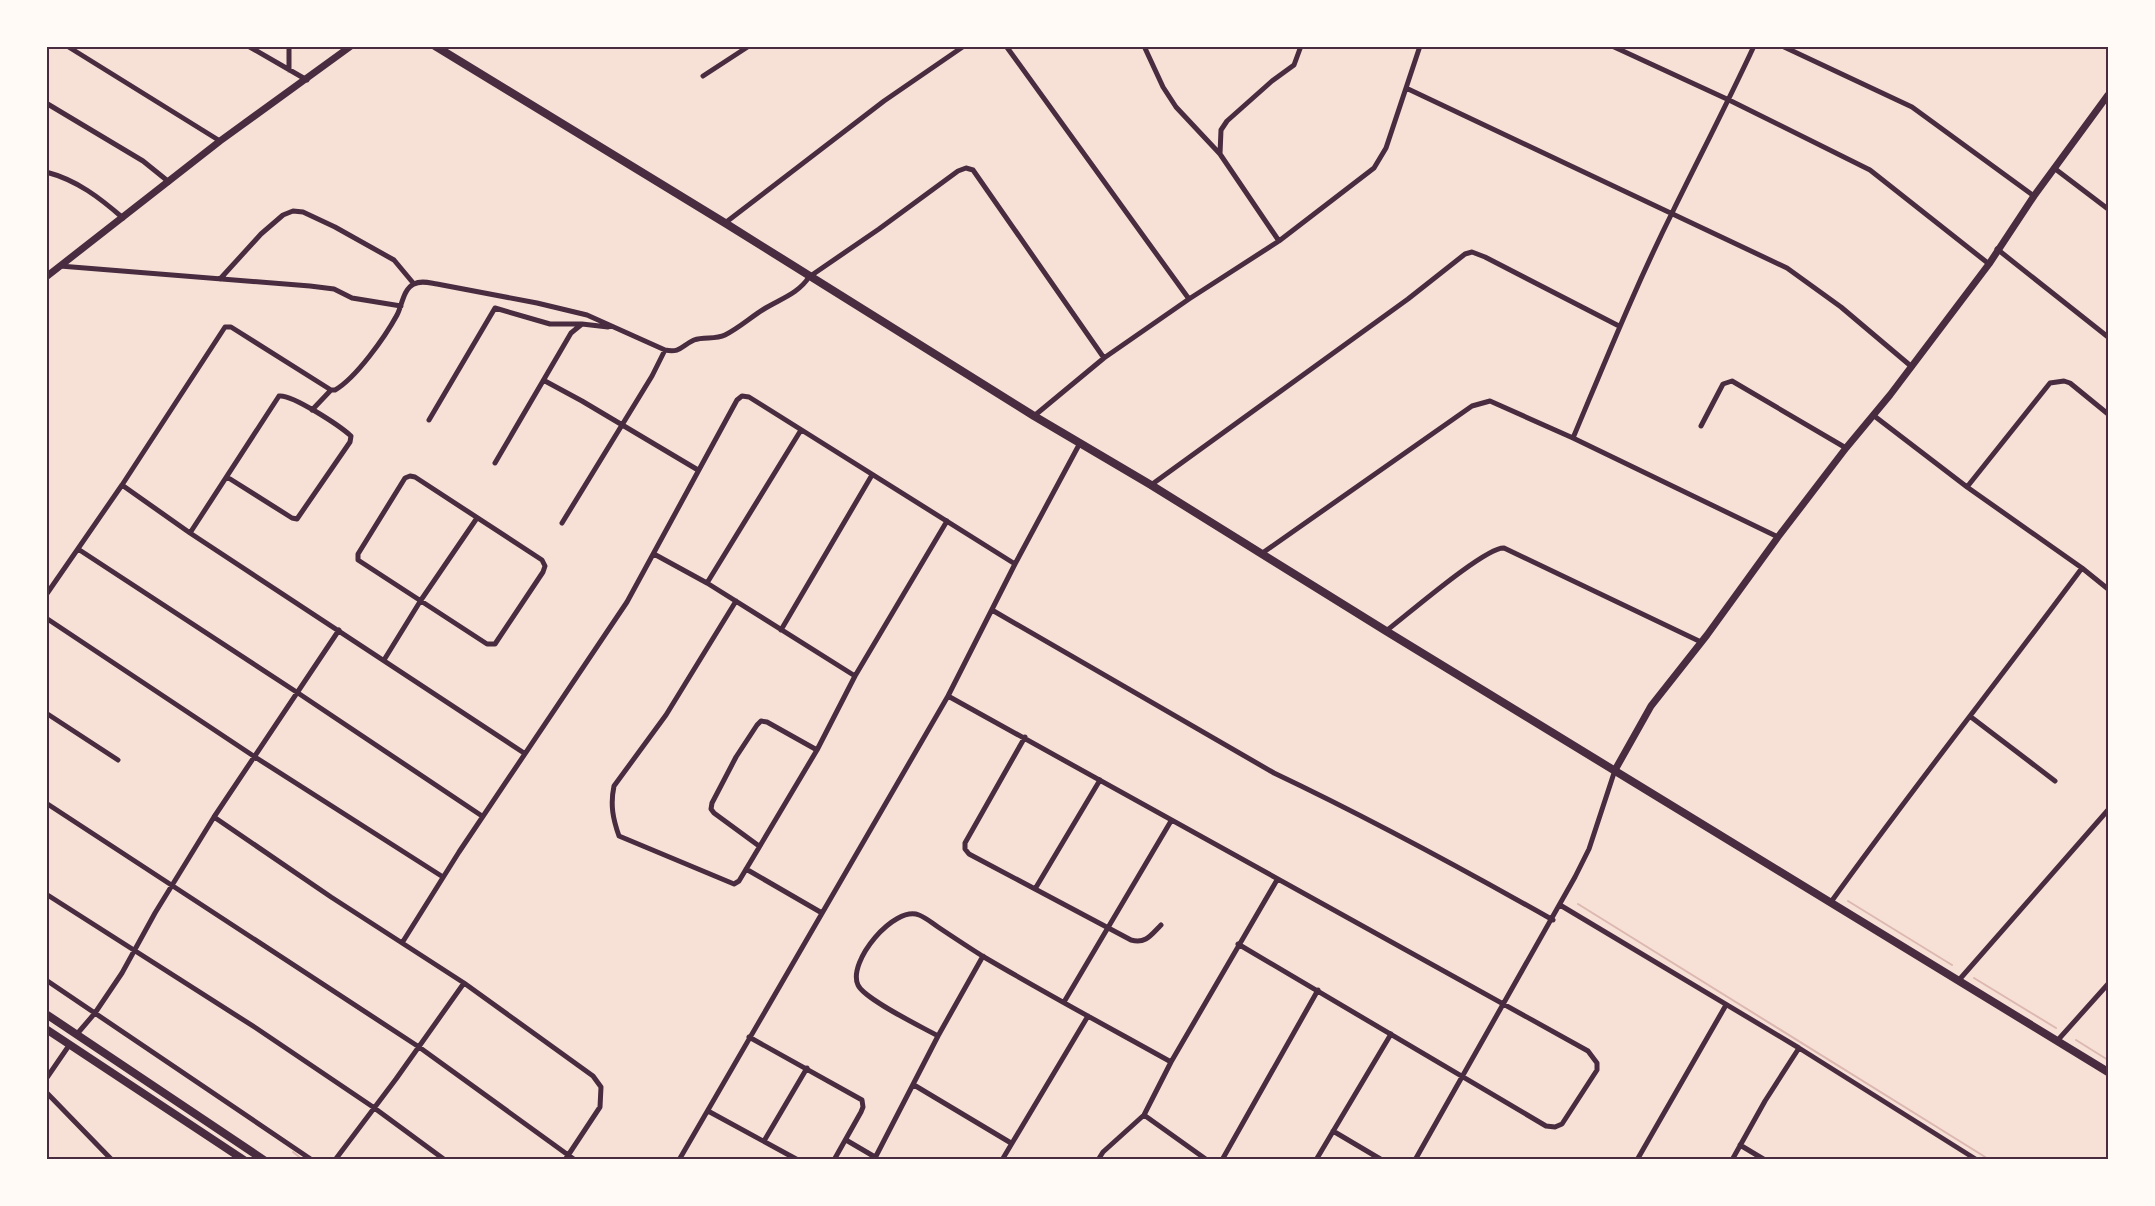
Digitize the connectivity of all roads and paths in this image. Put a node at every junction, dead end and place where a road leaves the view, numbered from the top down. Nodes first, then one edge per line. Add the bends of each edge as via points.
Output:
1 (67, 46) edge
2 (249, 46) edge
3 (289, 46) edge
4 (351, 46) edge
5 (435, 46) edge
6 (749, 46) edge
7 (964, 46) edge
8 (1006, 46) edge
9 (1144, 46) edge
10 (1300, 46) edge
11 (1420, 46) edge
12 (1612, 46) edge
13 (1754, 46) edge
14 (1782, 46) edge
15 (289, 70) junction
16 (703, 76) dead end
17 (307, 80) junction
18 (1406, 88) junction
19 (2109, 95) edge
20 (1729, 100) junction
21 (46, 103) edge
22 (220, 141) junction
23 (1220, 154) junction
24 (2054, 168) junction
25 (46, 172) edge
26 (169, 182) junction
27 (2034, 196) junction
28 (2109, 209) edge
29 (1672, 212) junction
30 (123, 218) junction
31 (724, 223) junction
32 (1279, 241) junction
33 (1997, 249) junction
34 (1989, 264) junction
35 (53, 269) edge
36 (46, 277) edge
37 (809, 277) junction
38 (220, 279) junction
39 (414, 284) junction
40 (1189, 299) junction
41 (401, 306) junction
42 (582, 324) junction
43 (1619, 326) junction
44 (620, 330) junction
45 (2109, 337) edge
46 (665, 350) junction
47 (1104, 358) junction
48 (1912, 366) junction
49 (545, 381) junction
50 (331, 390) junction
51 (312, 410) junction
52 (2109, 414) edge
53 (1873, 415) junction
54 (1034, 416) junction
55 (429, 420) dead end
56 (622, 424) junction
57 (1701, 426) dead end
58 (801, 430) junction
59 (1573, 438) junction
60 (1080, 443) junction
61 (1846, 448) junction
62 (495, 463) dead end
63 (698, 470) junction
64 (872, 475) junction
65 (227, 477) junction
66 (122, 485) junction
67 (1151, 485) junction
68 (1967, 487) junction
69 (477, 518) junction
70 (947, 521) junction
71 (562, 523) dead end
72 (190, 533) junction
73 (1778, 537) junction
74 (78, 549) junction
75 (654, 554) junction
76 (1261, 554) junction
77 (1015, 564) junction
78 (2082, 568) junction
79 (706, 583) junction
80 (2109, 590) edge
81 (46, 595) edge
82 (421, 600) junction
83 (736, 601) junction
84 (992, 610) junction
85 (46, 618) edge
86 (339, 630) junction
87 (781, 630) junction
88 (1386, 632) junction
89 (1701, 642) junction
90 (384, 660) junction
91 (855, 676) junction
92 (298, 693) junction
93 (948, 696) junction
94 (46, 713) edge
95 (1971, 717) junction
96 (1025, 737) junction
97 (818, 750) junction
98 (524, 753) junction
99 (255, 757) junction
100 (118, 760) dead end
101 (1615, 770) junction
102 (1100, 780) junction
103 (2055, 781) dead end
104 (46, 803) edge
105 (2109, 810) edge
106 (482, 816) junction
107 (214, 817) junction
108 (1171, 820) junction
109 (759, 846) junction
110 (746, 869) junction
111 (443, 877) junction
112 (1276, 880) junction
113 (172, 885) junction
114 (1035, 889) junction
115 (46, 894) edge
116 (1832, 903) junction
117 (1560, 905) junction
118 (822, 913) junction
119 (1553, 920) junction
120 (1161, 925) dead end
121 (1108, 927) junction
122 (402, 943) junction
123 (1238, 944) junction
124 (134, 951) junction
125 (983, 956) junction
126 (46, 980) edge
127 (1959, 980) junction
128 (464, 983) junction
129 (2109, 984) edge
130 (1318, 990) junction
131 (1064, 1002) junction
132 (1503, 1004) junction
133 (1726, 1005) junction
134 (94, 1013) junction
135 (46, 1014) edge
136 (1088, 1016) junction
137 (46, 1029) edge
138 (77, 1034) junction
139 (1391, 1034) junction
140 (938, 1036) junction
141 (749, 1037) junction
142 (2057, 1041) junction
143 (70, 1044) junction
144 (419, 1047) junction
145 (1799, 1048) junction
146 (1171, 1062) junction
147 (807, 1068) junction
148 (2109, 1072) edge
149 (1463, 1077) junction
150 (46, 1078) edge
151 (914, 1085) junction
152 (46, 1092) edge
153 (373, 1107) junction
154 (708, 1112) junction
155 (1144, 1116) junction
156 (1333, 1131) junction
157 (846, 1140) junction
158 (764, 1141) junction
159 (1011, 1143) junction
160 (1740, 1145) junction
161 (567, 1157) edge
162 (1417, 1157) edge
163 (874, 1158) edge
164 (112, 1160) edge
165 (244, 1160) edge
166 (264, 1160) edge
167 (312, 1160) edge
168 (335, 1160) edge
169 (445, 1160) edge
170 (575, 1160) edge
171 (679, 1160) edge
172 (798, 1160) edge
173 (834, 1160) edge
174 (1002, 1160) edge
175 (1098, 1160) edge
176 (1208, 1160) edge
177 (1222, 1160) edge
178 (1316, 1160) edge
179 (1382, 1160) edge
180 (1425, 1160) edge
181 (1637, 1160) edge
182 (1732, 1160) edge
183 (1765, 1160) edge
184 (1977, 1160) edge

1 - 22 street
2 - 15 street
3 - 15 street
4 - 17 street
5 - 31 main road
6 - 16 street
7 - 31 street via 884,100
8 - 40 street
9 - 23 street via 1176,107
10 - 23 street via 1294,65 1223,126
11 - 18 street
12 - 20 street
13 - 20 street
14 - 27 street via 1911,107
15 - 17 street
17 - 22 street
18 - 29 street
18 - 32 street via 1386,148 1374,168
19 - 24 street
20 - 29 street
20 - 34 street via 1870,170
21 - 26 street via 143,161
22 - 26 street
23 - 32 street
24 - 27 street
24 - 28 street
25 - 30 street via 93,193
26 - 30 street
27 - 33 street
29 - 43 street
29 - 48 street via 1787,268
30 - 35 street
31 - 37 main road
32 - 40 street
33 - 34 street
33 - 45 street
34 - 48 street
35 - 36 street
35 - 38 street
37 - 46 street via 792,294 724,335 697,339 674,351
37 - 47 street via 966,168 973,170
37 - 54 main road
38 - 39 street via 261,234 293,211 335,227 394,260
38 - 41 street via 334,289 352,298
39 - 41 street via 406,291
39 - 44 street via 422,282 537,303 586,315
40 - 47 street
41 - 50 street via 354,376
42 - 44 street
42 - 49 street via 571,333
42 - 55 street via 550,324 495,308
43 - 59 street
43 - 67 street via 1485,256 1465,254
44 - 46 street
46 - 56 street
47 - 54 street
48 - 53 street
49 - 56 street
49 - 62 street
50 - 51 street
50 - 66 street via 231,327 225,327
51 - 65 street via 285,395 279,396
51 - 65 street via 351,436 297,519
52 - 68 street via 2070,383 2050,383
53 - 61 street
53 - 68 street
54 - 60 main road
56 - 63 street
56 - 71 street
57 - 61 street via 1723,384 1732,381
58 - 63 street via 742,396
58 - 64 street
58 - 79 street
59 - 73 street
59 - 76 street via 1497,402 1478,403
60 - 67 main road
60 - 77 street
61 - 73 street
63 - 75 street
64 - 70 street
64 - 87 street
65 - 72 street
66 - 72 street
66 - 74 street
67 - 76 main road
68 - 78 street
69 - 82 street
69 - 82 street via 416,477 405,478 358,560
69 - 82 street via 542,560 545,566 495,644 487,644
70 - 77 street
70 - 91 street
72 - 86 street
73 - 89 street
74 - 81 street
74 - 92 street
75 - 79 street
75 - 98 street via 627,602
76 - 88 main road
77 - 84 street
78 - 80 street
78 - 95 street
79 - 83 street
82 - 90 street
83 - 87 street
83 - 110 street via 666,715 614,786 611,798 619,836 734,884
84 - 93 street
84 - 119 street via 1274,774
85 - 99 street
86 - 90 street
86 - 92 street
87 - 91 street
88 - 89 street via 1468,567 1497,548 1504,548
88 - 101 main road
89 - 101 street via 1651,706
90 - 98 street
91 - 97 street
92 - 99 street
92 - 106 street
93 - 96 street
93 - 118 street
94 - 100 street
95 - 103 street
95 - 116 street via 1910,793
96 - 102 street
96 - 114 street via 965,849
97 - 109 street
97 - 109 street via 761,721 736,758 711,809
98 - 106 street
99 - 107 street
99 - 111 street
101 - 116 main road
101 - 117 street via 1589,849
102 - 108 street
102 - 114 street
104 - 113 street
105 - 127 street
106 - 111 street
107 - 113 street
107 - 122 street
108 - 112 street
108 - 121 street
109 - 110 street
110 - 118 street
111 - 122 street
112 - 123 street
112 - 132 street
113 - 124 street
113 - 144 street
114 - 121 street
115 - 124 street
116 - 127 main road
117 - 119 street
117 - 133 street
118 - 141 street
119 - 132 street
120 - 121 street via 1139,942
121 - 131 street
122 - 128 street
123 - 130 street
123 - 146 street
124 - 134 street
124 - 153 street
125 - 131 street
125 - 140 street
125 - 140 street via 918,914 904,914 872,941 861,961 857,985 878,1002
126 - 134 street
127 - 142 main road
128 - 144 street
128 - 161 street via 593,1076 601,1088 600,1107
129 - 142 street
130 - 139 street
130 - 177 street
131 - 136 street
132 - 149 street
132 - 149 street via 1588,1052 1598,1063 1597,1070 1562,1124 1555,1127 1536,1122
133 - 145 street
133 - 181 street
134 - 138 street
134 - 167 street
135 - 138 main road
136 - 146 street
136 - 159 street
137 - 143 main road
138 - 166 main road
139 - 149 street
139 - 156 street
140 - 151 street
141 - 147 street
141 - 154 street
142 - 148 main road
143 - 150 street
143 - 165 main road
144 - 153 street
144 - 161 street
145 - 160 street
145 - 184 street
146 - 155 street
147 - 157 street via 862,1100 861,1112
147 - 158 street
149 - 162 street
151 - 159 street
151 - 163 street
152 - 164 street
153 - 168 street
153 - 169 street
154 - 158 street
154 - 171 street
155 - 175 street
155 - 176 street
156 - 178 street
156 - 179 street
157 - 163 street
157 - 173 street
158 - 172 street
159 - 174 street
160 - 182 street
160 - 183 street
161 - 170 street
162 - 180 street

